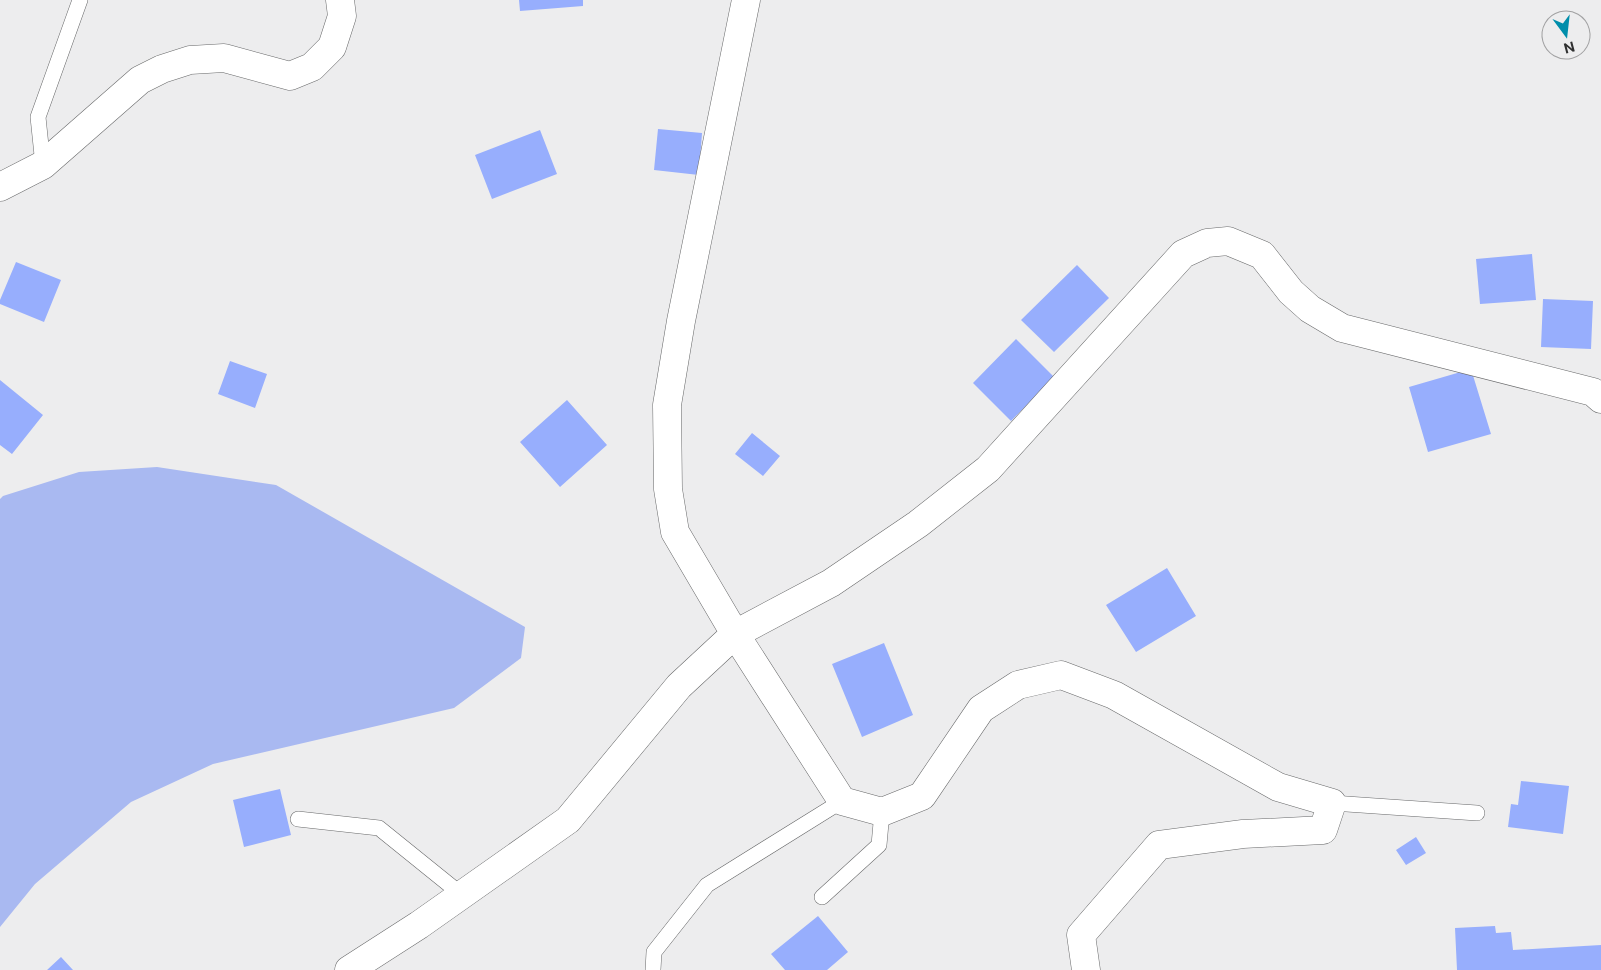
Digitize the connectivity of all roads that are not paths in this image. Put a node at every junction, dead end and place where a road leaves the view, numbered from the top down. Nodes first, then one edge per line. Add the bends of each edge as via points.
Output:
1 (80, 0) edge
2 (340, 0) edge
3 (746, 0) edge
4 (43, 165) junction
5 (0, 187) edge
6 (1601, 399) edge
7 (735, 634) junction
8 (842, 801) junction
9 (1332, 803) junction
10 (882, 812) junction
11 (1477, 812) dead end
12 (298, 819) dead end
13 (462, 895) junction
14 (822, 897) dead end
15 (349, 970) edge
16 (653, 970) edge
17 (1086, 970) edge

1 - 4 lane via 38,117
2 - 4 street via 342,16 332,47 312,67 290,76 224,58 190,60 162,69 140,80
3 - 7 street via 681,321 668,405 668,489 675,532
4 - 5 street
6 - 7 street via 1594,392 1342,328 1304,304 1262,255 1228,241 1207,243 1183,254 988,469 918,524 831,583
7 - 8 street
7 - 13 street via 679,686 568,820
8 - 10 street
8 - 16 lane via 707,885 654,952
9 - 10 street via 1278,787 1114,696 1061,675 1018,686 981,709 922,796
9 - 11 lane
9 - 17 street via 1322,830 1244,834 1159,845 1081,935
10 - 14 lane via 879,846
12 - 13 lane via 379,828
13 - 15 street

